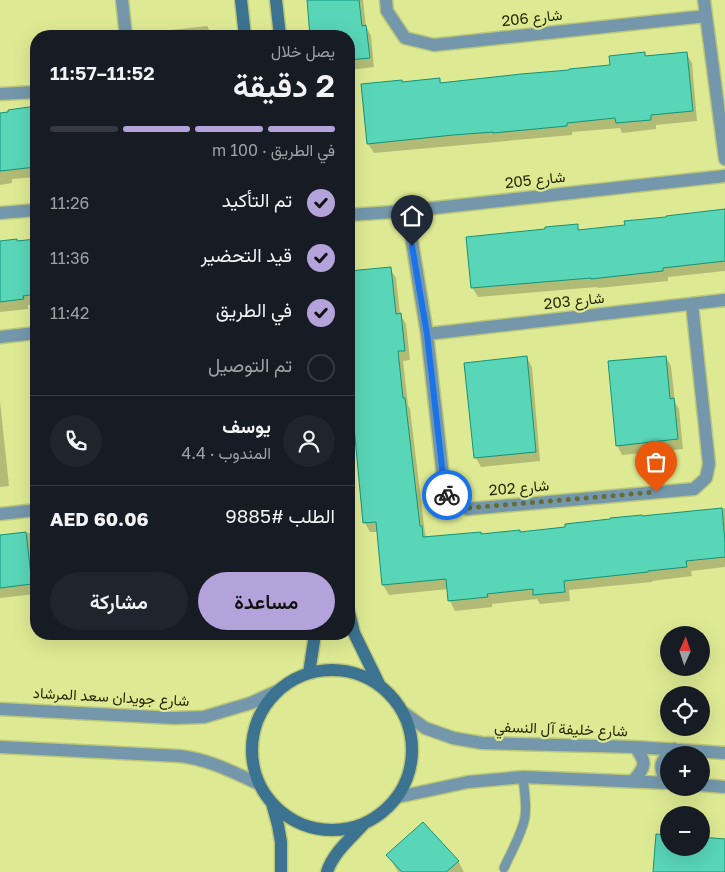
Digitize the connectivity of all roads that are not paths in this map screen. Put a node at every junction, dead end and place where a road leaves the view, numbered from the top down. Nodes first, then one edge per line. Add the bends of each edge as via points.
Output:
1 (122, 0) edge
2 (241, 0) edge
3 (276, 0) edge
4 (386, 0) edge
5 (704, 0) edge
6 (706, 16) junction
7 (125, 30) edge
8 (245, 30) edge
9 (279, 30) edge
10 (30, 92) edge
11 (0, 94) edge
12 (725, 159) edge
13 (725, 176) edge
14 (407, 210) junction
15 (30, 211) edge
16 (0, 214) edge
17 (355, 214) edge
18 (725, 300) edge
19 (692, 304) junction
20 (30, 334) edge
21 (427, 334) junction
22 (0, 338) edge
23 (30, 511) edge
24 (0, 514) edge
25 (355, 635) edge
26 (315, 640) edge
27 (309, 673) junction
28 (379, 684) junction
29 (276, 691) junction
30 (0, 708) edge
31 (404, 712) junction
32 (0, 747) edge
33 (635, 747) junction
34 (660, 748) edge
35 (710, 752) edge
36 (725, 753) edge
37 (522, 777) junction
38 (633, 781) junction
39 (660, 783) edge
40 (259, 784) junction
41 (710, 786) edge
42 (725, 787) edge
43 (398, 797) junction
44 (272, 803) junction
45 (364, 824) junction
46 (504, 868) dead end
47 (281, 872) edge
48 (327, 872) edge

1 - 7 street
2 - 8 main road
3 - 9 main road
4 - 6 street, شارع 206 via 387,12 405,38 434,44
5 - 6 street
6 - 12 street
10 - 11 street
13 - 14 street, شارع 205
14 - 17 street, شارع 205
14 - 21 street, شارع 202
15 - 16 street
18 - 19 street, شارع 203
19 - 21 street, شارع 203
19 - 21 street, شارع 202 via 709,464 706,478 694,489 468,508 456,504 445,494
20 - 22 street
23 - 24 street
25 - 28 main road
26 - 27 main road
27 - 28 main road via 333,670 357,673
27 - 29 main road
28 - 31 main road
29 - 30 street, شارع جويدان سعد المرشاد via 251,703 204,717
29 - 40 main road via 261,711 253,735 252,760
31 - 33 street, شارع خليفة آل النسفي via 425,728 453,738 482,742
31 - 43 main road via 411,733 413,755 408,777
32 - 40 street via 194,758
33 - 34 street, شارع خليفة آل النسفي
33 - 38 street via 644,763
35 - 36 street, شارع خليفة آل النسفي
37 - 38 street
37 - 43 street via 468,782
37 - 46 lane via 525,816
38 - 39 street
40 - 44 main road
41 - 42 street
43 - 45 main road via 385,811
44 - 45 main road via 291,819 314,828 339,830
44 - 47 main road via 281,842
45 - 48 main road via 340,849

